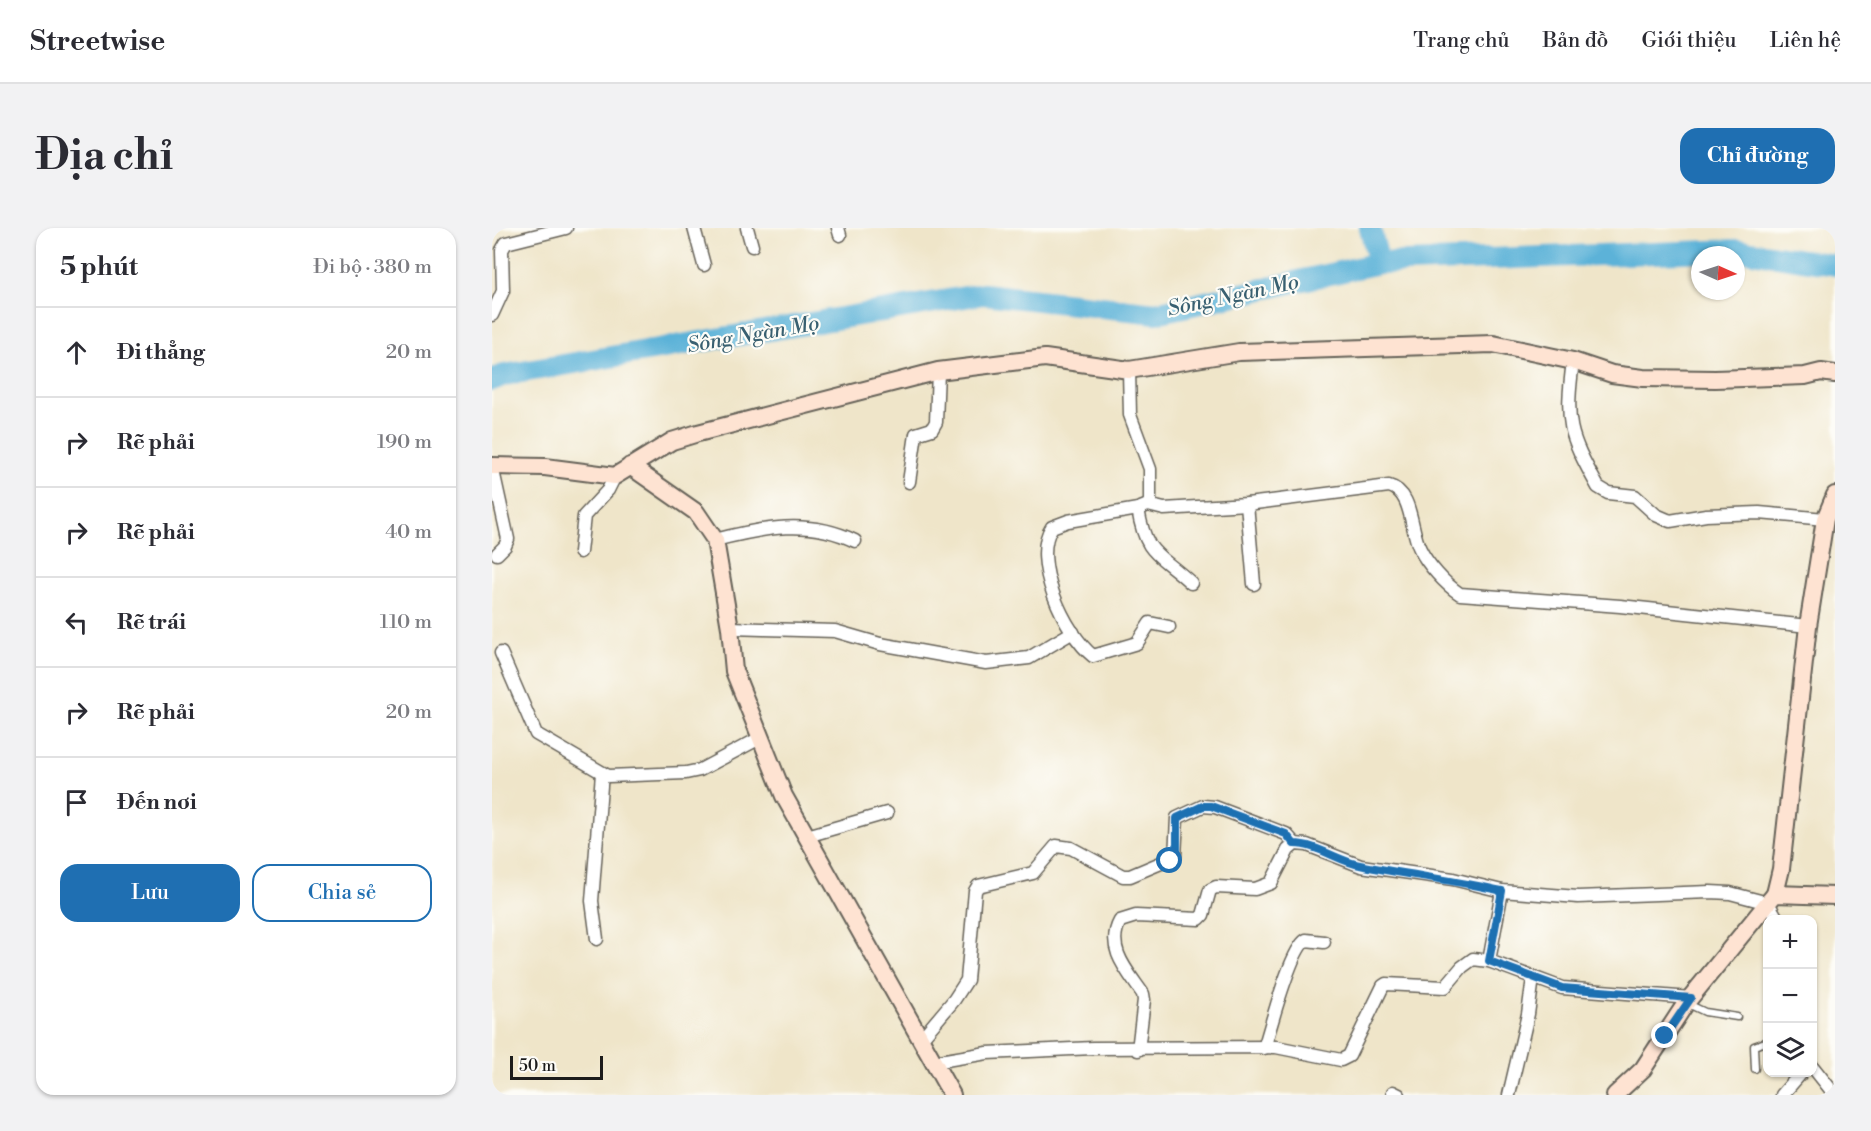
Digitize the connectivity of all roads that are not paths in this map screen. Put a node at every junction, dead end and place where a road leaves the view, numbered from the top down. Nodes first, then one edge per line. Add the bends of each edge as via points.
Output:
1 (566, 228) edge
2 (694, 228) edge
3 (747, 228) edge
4 (498, 246) edge
5 (752, 246) dead end
6 (704, 265) dead end
7 (492, 315) edge
8 (1573, 361) junction
9 (1129, 370) junction
10 (938, 371) junction
11 (1835, 374) edge
12 (492, 466) edge
13 (630, 466) junction
14 (615, 476) junction
15 (909, 482) dead end
16 (1247, 504) junction
17 (1143, 507) junction
18 (1831, 507) edge
19 (715, 540) junction
20 (855, 541) dead end
21 (580, 552) dead end
22 (497, 554) dead end
23 (1191, 583) dead end
24 (1254, 584) dead end
25 (1808, 626) junction
26 (1169, 627) dead end
27 (730, 628) junction
28 (1073, 632) junction
29 (501, 654) dead end
30 (760, 738) junction
31 (602, 773) junction
32 (887, 813) dead end
33 (807, 836) junction
34 (1294, 844) junction
35 (1502, 891) junction
36 (1835, 896) edge
37 (1771, 899) junction
38 (1776, 915) edge
39 (597, 939) dead end
40 (1324, 942) dead end
41 (1489, 961) junction
42 (1533, 978) junction
43 (1689, 1001) junction
44 (1737, 1017) dead end
45 (921, 1039) junction
46 (1763, 1043) edge
47 (1264, 1048) junction
48 (1138, 1050) junction
49 (934, 1062) junction
50 (1755, 1069) dead end
51 (1817, 1072) edge
52 (1798, 1077) edge
53 (952, 1095) edge
54 (1509, 1095) edge
55 (1615, 1095) edge
56 (1782, 1095) edge
57 (1835, 1095) edge

1 - 4 street
2 - 6 street
3 - 5 street
4 - 7 street via 501,299
8 - 9 street via 1493,344 1385,346 1239,352
8 - 11 street via 1612,374 1643,378 1716,380
8 - 18 street via 1568,415 1571,433 1603,491 1635,496 1656,515 1670,521
9 - 10 street via 1045,358
9 - 17 street via 1130,415 1150,469 1151,497
10 - 13 street via 672,441
10 - 15 street via 936,422 932,429 916,434
12 - 14 street via 545,467
12 - 22 street via 508,539
13 - 14 street
13 - 19 street via 696,512
14 - 21 street via 585,516
16 - 17 street
16 - 24 street
16 - 25 street via 1389,486 1405,498 1420,550 1460,594
17 - 23 street via 1141,528 1150,549
17 - 28 street via 1068,521 1055,525 1048,533 1044,568
18 - 25 street
19 - 20 street via 784,526 834,532
19 - 27 street
25 - 37 street via 1781,869
26 - 28 street via 1150,623 1137,643 1097,656 1090,654
27 - 28 street via 835,631 880,644 986,663 1029,658
27 - 30 street via 734,671
29 - 31 street via 536,734
30 - 31 street via 700,770 618,777
30 - 33 street via 784,796
31 - 39 street via 592,901
32 - 33 street
33 - 45 street
34 - 35 street via 1307,845 1361,866 1453,879
34 - 45 street via 1286,834 1203,806 1177,818 1175,858 1130,876 1117,874 1071,849 1056,846 1033,873 978,886 968,980
34 - 48 street via 1271,883 1255,889 1216,887 1210,890 1199,919 1136,916 1120,921 1114,930 1116,949 1144,1000
35 - 37 street via 1578,897 1720,892
35 - 41 street
36 - 37 street
37 - 38 street
37 - 43 street
40 - 47 street via 1306,940 1298,948
41 - 42 street
41 - 47 street via 1468,961 1445,987 1383,986 1345,1058
42 - 43 street via 1562,988
42 - 54 street
43 - 44 lane via 1705,1012
43 - 55 street via 1643,1069
45 - 49 street
46 - 50 lane via 1755,1046
47 - 48 street
48 - 49 street via 1011,1051
49 - 53 street
51 - 57 street
52 - 56 street

